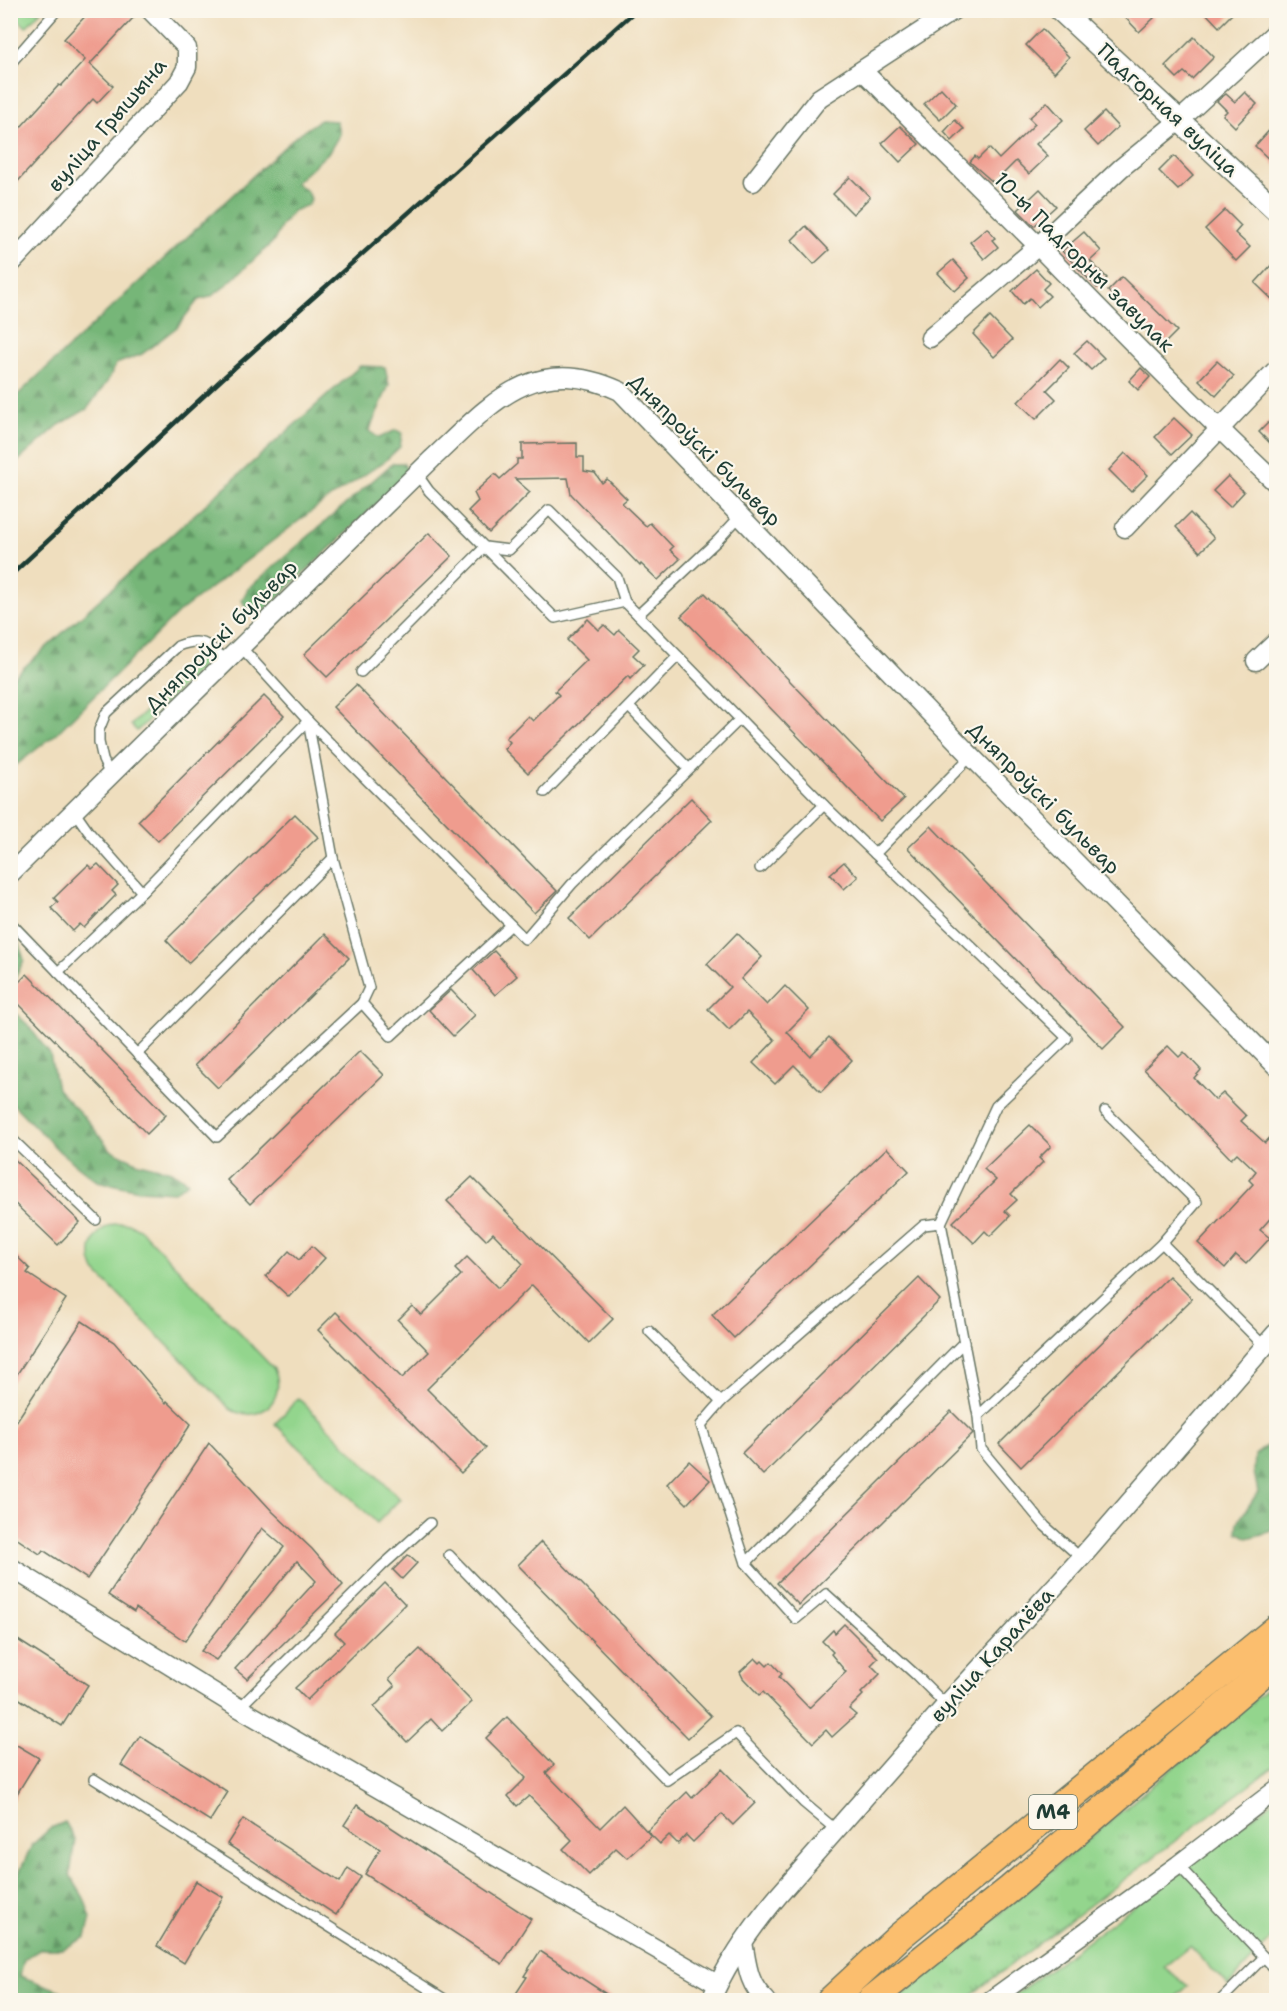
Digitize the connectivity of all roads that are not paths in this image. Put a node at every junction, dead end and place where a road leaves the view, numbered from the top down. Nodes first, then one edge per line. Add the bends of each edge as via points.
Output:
1 (57, 10) edge
2 (150, 10) edge
3 (954, 10) edge
4 (1060, 10) edge
5 (1276, 32) edge
6 (10, 64) edge
7 (862, 71) junction
8 (1180, 120) junction
9 (753, 182) dead end
10 (1276, 210) edge
11 (1038, 246) junction
12 (10, 265) edge
13 (930, 338) dead end
14 (1276, 370) edge
15 (1220, 431) junction
16 (417, 474) junction
17 (1276, 483) edge
18 (740, 516) junction
19 (1125, 528) dead end
20 (485, 547) junction
21 (625, 602) junction
22 (638, 615) junction
23 (1276, 642) edge
24 (241, 647) junction
25 (678, 656) junction
26 (227, 661) junction
27 (1256, 661) dead end
28 (361, 672) dead end
29 (629, 707) junction
30 (740, 719) junction
31 (308, 721) junction
32 (971, 756) junction
33 (688, 768) junction
34 (111, 777) junction
35 (545, 792) dead end
36 (824, 805) junction
37 (74, 811) junction
38 (875, 854) junction
39 (333, 858) junction
40 (760, 868) dead end
41 (10, 874) edge
42 (142, 892) junction
43 (10, 922) edge
44 (511, 925) junction
45 (58, 972) junction
46 (362, 1003) junction
47 (137, 1054) junction
48 (1276, 1066) edge
49 (1105, 1111) dead end
50 (10, 1137) edge
51 (96, 1220) dead end
52 (941, 1223) junction
53 (1162, 1243) junction
54 (649, 1331) dead end
55 (1271, 1340) edge
56 (964, 1342) junction
57 (721, 1402) junction
58 (978, 1416) junction
59 (429, 1523) dead end
60 (449, 1556) dead end
61 (1080, 1558) junction
62 (746, 1563) junction
63 (10, 1567) edge
64 (1276, 1629) edge
65 (1276, 1662) edge
66 (945, 1705) junction
67 (239, 1708) junction
68 (94, 1779) dead end
69 (1276, 1790) edge
70 (835, 1829) junction
71 (1178, 1866) junction
72 (743, 1942) junction
73 (1264, 1956) junction
74 (1276, 1970) edge
75 (714, 1992) edge
76 (446, 2001) edge
77 (766, 2001) edge
78 (831, 2001) edge
79 (871, 2001) edge
80 (992, 2001) edge
81 (1221, 2001) edge

1 - 6 lane
2 - 12 street, вуліца Грышына via 187,48 188,67 179,82
3 - 7 street
4 - 8 street, Падгорная вуліца
5 - 8 street
7 - 9 street via 819,98
7 - 11 street, 10-ы Падгорны завулак
8 - 10 street, Падгорная вуліца
8 - 11 street via 1121,168
11 - 13 street
11 - 15 street, 10-ы Падгорны завулак
14 - 15 street
15 - 17 street, 10-ы Падгорны завулак
15 - 19 street
16 - 18 street, Дняпроўскі бульвар via 492,404 525,384 567,376 601,382 620,392
16 - 20 lane
16 - 24 street, Дняпроўскі бульвар
18 - 22 lane
18 - 32 street, Дняпроўскі бульвар
20 - 21 lane via 555,618
20 - 21 lane via 509,550 549,510 617,577
20 - 28 lane
21 - 22 lane
22 - 25 lane
23 - 27 street
24 - 26 street, Дняпроўскі бульвар
24 - 31 lane
25 - 29 lane
25 - 30 lane
26 - 34 street, Дняпроўскі бульвар
26 - 34 lane via 202,642 178,646 106,713 99,742
29 - 33 lane
29 - 35 lane
30 - 33 lane
30 - 36 lane
31 - 39 lane
31 - 42 lane
31 - 44 lane
32 - 38 lane
32 - 48 street, Дняпроўскі бульвар
33 - 44 lane via 572,884 525,939
34 - 37 street, Дняпроўскі бульвар
36 - 38 lane
36 - 40 lane
37 - 41 street, Дняпроўскі бульвар
37 - 42 lane
38 - 52 lane via 1067,1038 996,1106
39 - 46 lane via 369,988
39 - 47 lane
42 - 45 lane
43 - 45 lane
44 - 46 lane via 391,1036
45 - 47 lane
46 - 47 lane via 217,1137
49 - 53 lane via 1197,1202
50 - 51 lane
52 - 56 lane
52 - 57 lane via 924,1225
53 - 55 lane
53 - 58 lane
54 - 57 lane
55 - 61 street, вуліца Каралёва
56 - 58 lane
56 - 62 lane
57 - 62 lane via 701,1425
58 - 61 lane via 981,1449 1045,1526
59 - 67 lane
60 - 70 lane via 667,1780 736,1733
61 - 66 street, вуліца Каралёва
62 - 66 lane via 796,1619 826,1594
63 - 67 street
64 - 78 main road, М4 via 900,1936
65 - 79 main road, М4
66 - 70 street, вуліца Каралёва
67 - 75 street
68 - 76 lane
69 - 71 street
70 - 72 street, вуліца Каралёва
71 - 73 lane
71 - 80 street
72 - 75 street, вуліца Каралёва
72 - 77 street via 749,1976
73 - 74 lane
73 - 81 lane

